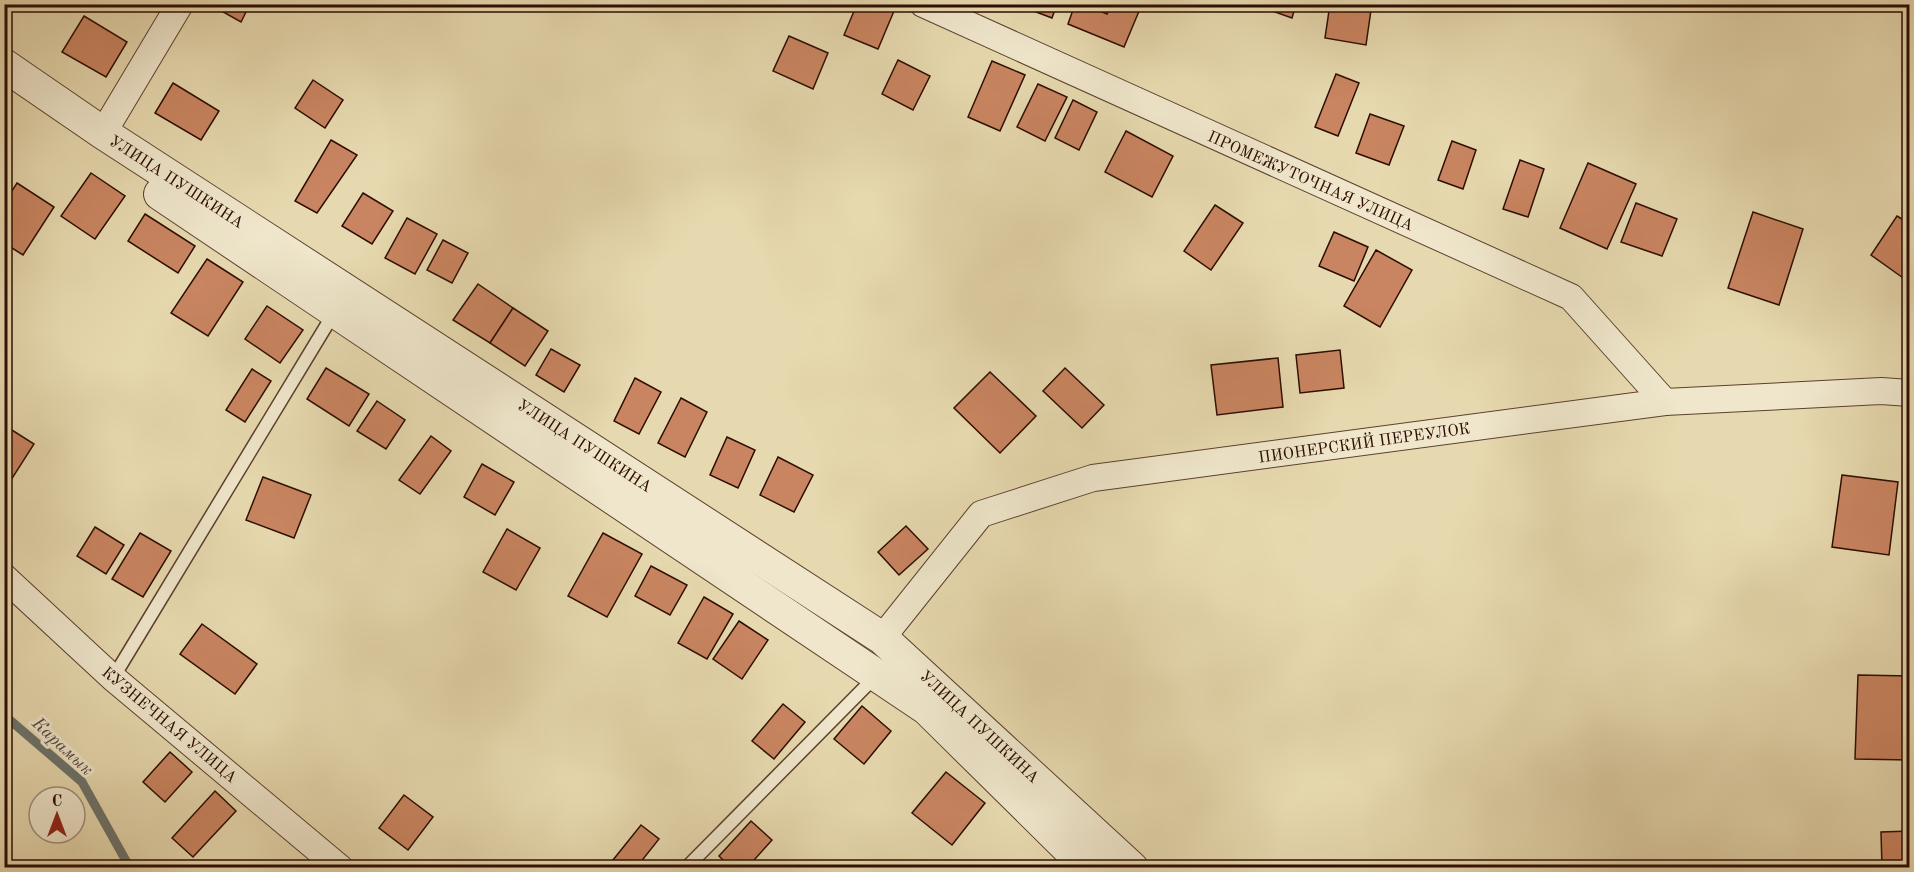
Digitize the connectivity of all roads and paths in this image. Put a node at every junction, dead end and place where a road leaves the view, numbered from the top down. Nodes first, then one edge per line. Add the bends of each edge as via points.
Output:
1 (180, 4) edge
2 (923, 4) edge
3 (4, 65) edge
4 (4, 90) edge
5 (103, 133) junction
6 (334, 313) junction
7 (1910, 393) edge
8 (1665, 402) junction
9 (4, 577) edge
10 (882, 638) junction
11 (877, 676) junction
12 (114, 678) junction
13 (340, 867) edge
14 (686, 867) edge
15 (1088, 867) edge
16 (1132, 867) edge

1 - 5 street
2 - 8 street, ПРОМЕЖУТОЧНАЯ УЛИЦА via 1571,297
3 - 5 street, УЛИЦА ПУШКИНА
4 - 6 street, УЛИЦА ПУШКИНА
5 - 10 street, УЛИЦА ПУШКИНА
6 - 11 street, УЛИЦА ПУШКИНА
6 - 12 lane
7 - 8 street, ПИОНЕРСКИЙ ПЕРЕУЛОК via 1881,391
8 - 10 street, ПИОНЕРСКИЙ ПЕРЕУЛОК via 1094,478 981,514
9 - 12 street, КУЗНЕЧНАЯ УЛИЦА
10 - 11 lane
10 - 16 street, УЛИЦА ПУШКИНА
11 - 14 lane
11 - 15 street, УЛИЦА ПУШКИНА via 927,709
12 - 13 street, КУЗНЕЧНАЯ УЛИЦА

